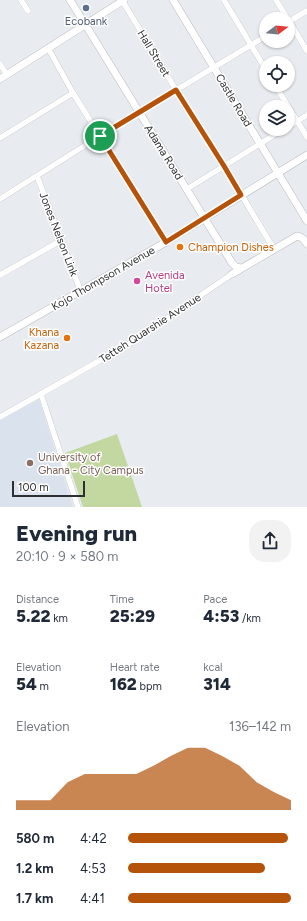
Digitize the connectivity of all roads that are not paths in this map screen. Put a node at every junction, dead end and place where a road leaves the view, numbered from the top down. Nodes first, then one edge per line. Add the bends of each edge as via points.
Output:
1 (21, 0) edge
2 (70, 0) edge
3 (123, 0) edge
4 (173, 0) edge
5 (224, 0) edge
6 (276, 0) edge
7 (28, 11) dead end
8 (307, 11) edge
9 (283, 12) edge
10 (295, 17) edge
11 (85, 24) junction
12 (295, 32) edge
13 (259, 40) edge
14 (251, 45) junction
15 (48, 48) junction
16 (307, 51) edge
17 (259, 58) edge
18 (0, 64) edge
19 (214, 66) junction
20 (7, 75) junction
21 (0, 79) edge
22 (176, 90) junction
23 (279, 92) edge
24 (73, 93) junction
25 (140, 113) junction
26 (307, 115) edge
27 (297, 121) junction
28 (100, 136) junction
29 (274, 136) edge
30 (307, 137) edge
31 (0, 138) edge
32 (260, 145) junction
33 (307, 155) edge
34 (224, 166) junction
35 (278, 173) junction
36 (37, 176) junction
37 (187, 190) junction
38 (241, 195) junction
39 (0, 199) edge
40 (205, 218) junction
41 (307, 221) edge
42 (62, 240) junction
43 (166, 242) junction
44 (307, 244) edge
45 (274, 250) junction
46 (232, 263) junction
47 (241, 268) junction
48 (232, 274) junction
49 (0, 275) edge
50 (81, 292) junction
51 (0, 337) edge
52 (41, 394) junction
53 (0, 417) edge
54 (78, 507) edge

1 - 7 street
2 - 11 main road, Adama Road
3 - 11 main road
3 - 22 street, Hall Street
4 - 19 main road, Castle Road
5 - 14 street
6 - 9 street
8 - 10 street
11 - 15 main road
11 - 25 main road, Adama Road
12 - 16 street
13 - 14 street
14 - 17 street
14 - 19 street
15 - 20 main road
15 - 24 street
18 - 20 street
19 - 22 street
19 - 32 main road, Castle Road
20 - 21 main road
22 - 25 street
22 - 34 street, Hall Street
23 - 27 street
24 - 28 street
24 - 31 street
25 - 28 street
25 - 37 main road, Adama Road
26 - 27 street
27 - 30 street
28 - 36 street
28 - 43 street
29 - 32 street
32 - 34 street
32 - 35 main road, Castle Road
33 - 35 main road, Kojo Thompson Avenue
34 - 37 street
34 - 38 street, Hall Street
35 - 38 main road, Kojo Thompson Avenue
35 - 41 main road, Castle Road
36 - 39 street
36 - 42 street, Jones Nelson Link
37 - 40 main road, Adama Road
38 - 40 main road, Kojo Thompson Avenue
38 - 45 street, Hall Street
40 - 43 main road, Kojo Thompson Avenue
40 - 46 main road, Adama Road
42 - 49 street
42 - 50 street, Jones Nelson Link
43 - 50 main road, Kojo Thompson Avenue
44 - 45 main road, Tetteh Quarshie Avenue via 297,236
45 - 47 main road, Tetteh Quarshie Avenue
46 - 47 main road, Adama Road
46 - 48 main road
47 - 48 main road, Tetteh Quarshie Avenue
48 - 52 street, Tetteh Quarshie Avenue via 129,344
50 - 51 main road, Kojo Thompson Avenue
52 - 53 street, Tetteh Quarshie Avenue
52 - 54 street

